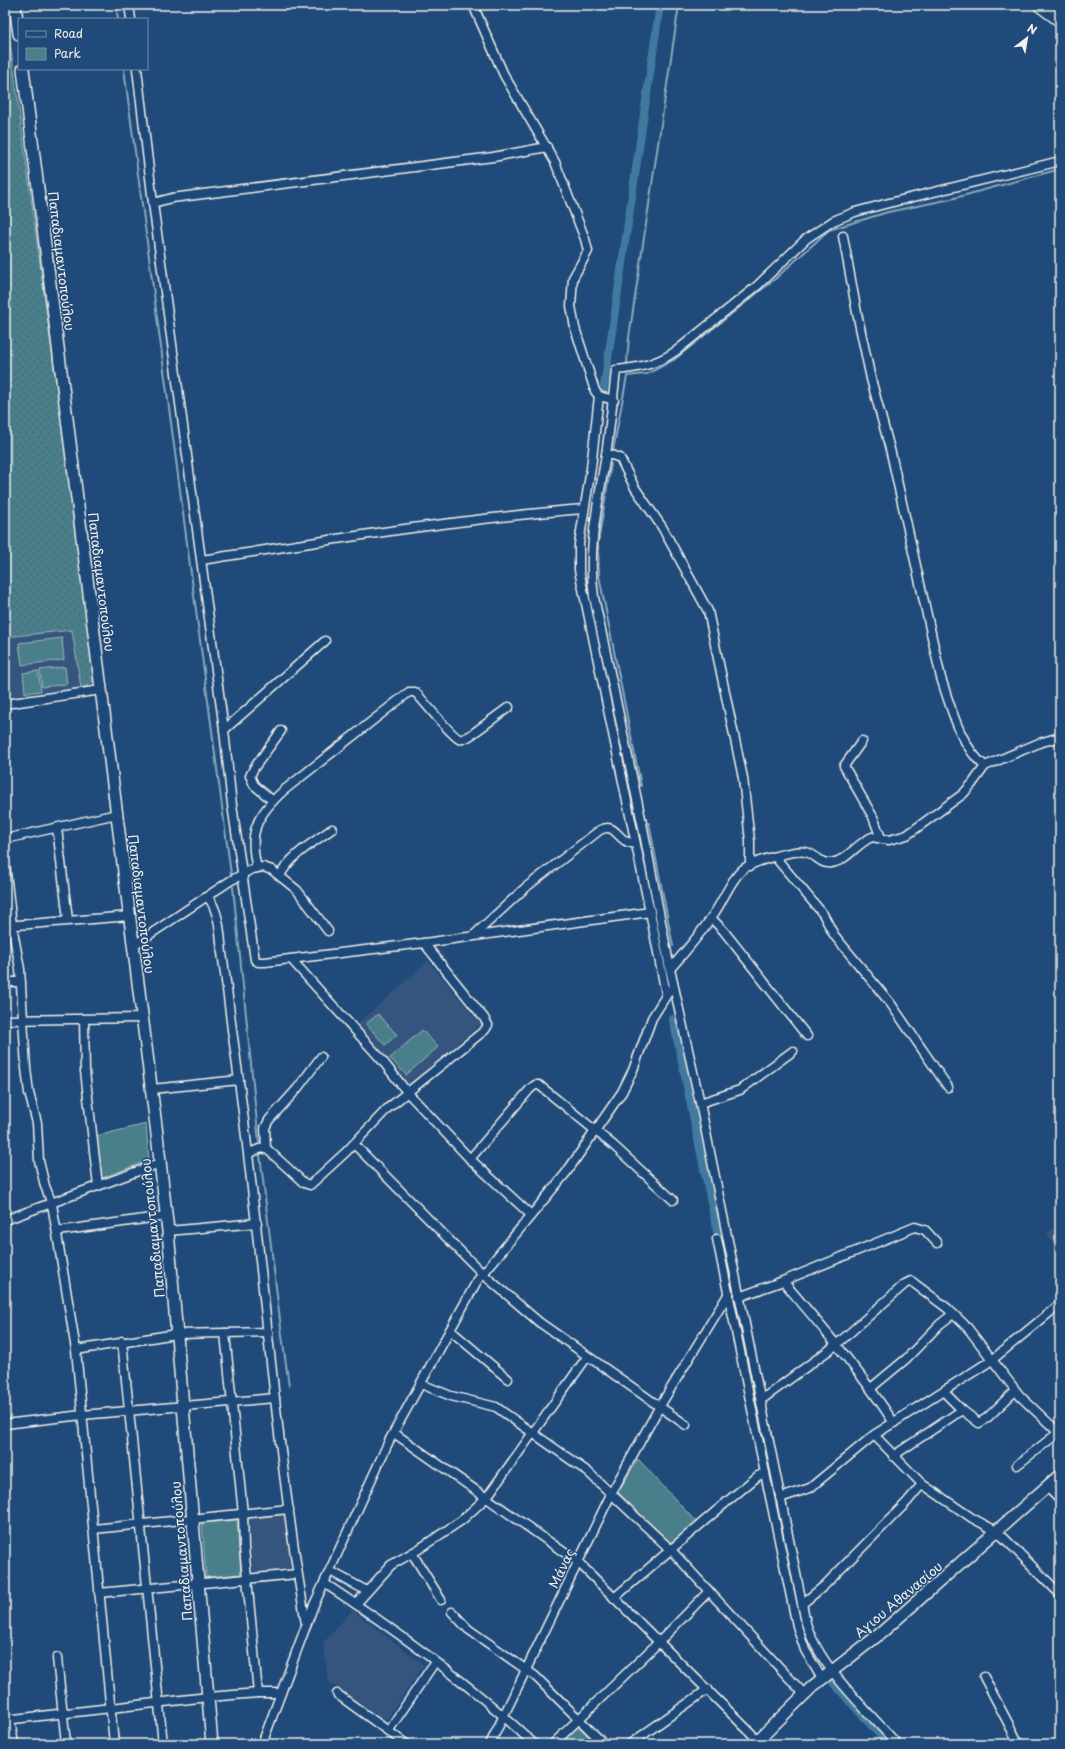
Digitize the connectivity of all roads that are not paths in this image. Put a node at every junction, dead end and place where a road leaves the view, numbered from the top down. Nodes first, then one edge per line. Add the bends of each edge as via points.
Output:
1 (15, 5) edge
2 (129, 5) edge
3 (473, 5) edge
4 (1041, 5) edge
5 (131, 18) edge
6 (1060, 19) edge
7 (18, 27) edge
8 (23, 70) edge
9 (138, 70) edge
10 (547, 147) junction
11 (1060, 161) edge
12 (153, 203) junction
13 (844, 236) dead end
14 (599, 396) junction
15 (614, 400) junction
16 (606, 455) junction
17 (584, 509) junction
18 (202, 560) junction
19 (325, 641) dead end
20 (102, 690) junction
21 (5, 704) edge
22 (509, 707) dead end
23 (224, 730) junction
24 (281, 731) dead end
25 (1060, 737) edge
26 (862, 741) dead end
27 (985, 766) junction
28 (273, 801) junction
29 (117, 814) junction
30 (57, 828) junction
31 (332, 830) dead end
32 (5, 838) edge
33 (881, 838) junction
34 (635, 843) junction
35 (774, 857) junction
36 (5, 864) edge
37 (750, 866) junction
38 (257, 868) junction
39 (243, 875) junction
40 (280, 876) junction
41 (208, 897) junction
42 (650, 912) junction
43 (130, 916) junction
44 (711, 918) junction
45 (68, 920) junction
46 (8, 925) edge
47 (328, 931) dead end
48 (473, 936) junction
49 (424, 943) junction
50 (134, 945) junction
51 (291, 959) junction
52 (670, 970) junction
53 (5, 982) edge
54 (21, 982) junction
55 (674, 986) junction
56 (666, 994) junction
57 (143, 1018) junction
58 (5, 1020) edge
59 (84, 1020) junction
60 (23, 1021) junction
61 (807, 1036) dead end
62 (793, 1051) dead end
63 (321, 1057) dead end
64 (239, 1080) junction
65 (948, 1087) dead end
66 (152, 1089) junction
67 (407, 1092) junction
68 (700, 1103) junction
69 (596, 1132) junction
70 (354, 1144) junction
71 (266, 1148) junction
72 (249, 1153) junction
73 (470, 1158) junction
74 (160, 1163) junction
75 (98, 1186) junction
76 (673, 1200) dead end
77 (52, 1204) junction
78 (531, 1215) junction
79 (166, 1216) junction
80 (5, 1220) edge
81 (257, 1223) junction
82 (58, 1231) junction
83 (168, 1231) junction
84 (717, 1239) dead end
85 (937, 1243) dead end
86 (482, 1274) junction
87 (783, 1281) junction
88 (729, 1293) junction
89 (739, 1297) junction
90 (1058, 1308) edge
91 (953, 1314) junction
92 (450, 1330) junction
93 (268, 1332) junction
94 (225, 1333) junction
95 (176, 1334) junction
96 (122, 1341) junction
97 (836, 1344) junction
98 (76, 1350) junction
99 (587, 1357) junction
100 (992, 1360) junction
101 (508, 1379) dead end
102 (421, 1384) junction
103 (871, 1388) junction
104 (1016, 1391) junction
105 (944, 1392) junction
106 (275, 1398) junction
107 (761, 1400) junction
108 (231, 1402) junction
109 (182, 1405) junction
110 (660, 1406) junction
111 (962, 1410) junction
112 (129, 1412) junction
113 (82, 1415) junction
114 (5, 1424) edge
115 (894, 1424) junction
116 (686, 1425) dead end
117 (532, 1432) junction
118 (394, 1434) junction
119 (1059, 1434) edge
120 (874, 1435) junction
121 (892, 1456) junction
122 (1018, 1464) dead end
123 (765, 1473) junction
124 (1060, 1475) edge
125 (922, 1484) junction
126 (1047, 1487) junction
127 (612, 1492) junction
128 (487, 1497) junction
129 (780, 1498) junction
130 (1060, 1500) edge
131 (289, 1509) junction
132 (243, 1514) junction
133 (193, 1518) junction
134 (140, 1524) junction
135 (94, 1529) junction
136 (998, 1532) junction
137 (671, 1550) junction
138 (412, 1553) junction
139 (578, 1562) junction
140 (330, 1571) junction
141 (297, 1574) junction
142 (248, 1579) junction
143 (198, 1583) junction
144 (324, 1583) junction
145 (147, 1588) junction
146 (367, 1591) junction
147 (708, 1592) junction
148 (99, 1593) junction
149 (1060, 1594) edge
150 (614, 1598) junction
151 (441, 1600) dead end
152 (356, 1604) junction
153 (802, 1604) junction
154 (452, 1612) dead end
155 (306, 1625) junction
156 (659, 1642) junction
157 (57, 1658) dead end
158 (435, 1662) junction
159 (526, 1668) junction
160 (833, 1671) junction
161 (984, 1677) dead end
162 (822, 1679) junction
163 (708, 1690) junction
164 (258, 1693) junction
165 (280, 1693) junction
166 (337, 1694) dead end
167 (804, 1694) junction
168 (208, 1697) junction
169 (159, 1702) junction
170 (111, 1708) junction
171 (63, 1713) junction
172 (504, 1715) junction
173 (8, 1719) edge
174 (579, 1721) junction
175 (389, 1730) junction
176 (756, 1742) edge
177 (14, 1744) edge
178 (66, 1744) edge
179 (114, 1744) edge
180 (163, 1744) edge
181 (212, 1744) edge
182 (262, 1744) edge
183 (406, 1744) edge
184 (490, 1744) edge
185 (534, 1744) edge
186 (554, 1744) edge
187 (604, 1744) edge
188 (630, 1744) edge
189 (897, 1744) edge
190 (1019, 1744) edge

1 - 7 main road
2 - 5 street
3 - 10 street via 504,75
4 - 6 highway
8 - 20 main road, Παπαδιαμαντοπούλου
9 - 12 street
10 - 12 street via 492,157 172,198
10 - 14 street via 588,247 587,255 572,283 571,313 594,389
11 - 15 street via 885,204 832,221 806,239 757,286 676,351 646,366 616,370
12 - 18 street
13 - 27 street via 857,314 942,678 966,744 974,757
14 - 15 street
14 - 17 street
15 - 16 street
16 - 37 street via 620,458 635,488 665,531 708,611 743,778
16 - 52 street via 591,546 592,585
17 - 18 street via 399,530
17 - 34 street via 578,552 580,582
18 - 23 street
19 - 23 street
20 - 21 street
20 - 29 main road, Παπαδιαμαντοπούλου
22 - 28 street via 471,735 460,739 450,732 415,692 409,692
23 - 39 street
24 - 28 street via 250,776 254,785
25 - 27 street
26 - 33 street via 846,761 845,769 873,817
27 - 33 street via 962,794 918,828 895,839
28 - 38 street via 261,818 253,837
29 - 30 street
29 - 43 main road, Παπαδιαμαντοπούλου
30 - 32 street
30 - 45 street
31 - 40 street via 294,858
33 - 35 street via 868,839 831,863 823,862 804,852
34 - 42 street
34 - 48 street via 625,842 611,828 600,830 525,888
35 - 37 street
35 - 65 street via 823,914 834,935 891,1004
36 - 46 street
37 - 44 street via 742,870 734,880
38 - 39 street
38 - 40 street via 266,867
39 - 41 street
39 - 51 street via 255,960 263,962
40 - 47 street via 301,893
41 - 50 street
41 - 64 street via 216,909 218,920
42 - 48 street
42 - 56 street
43 - 45 street
43 - 50 main road, Παπαδιαμαντοπούλου
44 - 52 street
44 - 61 street
45 - 46 street
46 - 54 street
48 - 49 street
49 - 51 street
49 - 67 street via 488,1025 484,1032
50 - 57 main road, Παπαδιαμαντοπούλου
51 - 67 street via 381,1059
52 - 55 street
53 - 54 street
54 - 60 street
55 - 56 street
55 - 68 street
56 - 69 street via 648,1027 627,1082
57 - 59 street
57 - 66 main road, Παπαδιαμαντοπούλου
58 - 60 street
59 - 60 street
59 - 75 street via 85,1071
60 - 77 street via 28,1088 37,1123 39,1161
62 - 68 street via 740,1090
63 - 71 street via 267,1122
64 - 66 street
64 - 72 street
66 - 74 main road, Παπαδιαμαντοπούλου
67 - 70 street
67 - 73 street
68 - 89 street
69 - 73 street via 546,1089 535,1085 502,1119
69 - 76 street
69 - 78 street
70 - 71 street via 310,1185 302,1181
70 - 86 street
71 - 72 street
72 - 81 street
73 - 78 street
74 - 75 street
74 - 79 main road, Παπαδιαμαντοπούλου
75 - 77 street
77 - 80 street
77 - 82 street
78 - 86 street
79 - 82 street
79 - 83 main road, Παπαδιαμαντοπούλου
81 - 83 street
81 - 93 street
82 - 98 street
83 - 95 main road, Παπαδιαμαντοπούλου
84 - 88 street
85 - 87 street via 925,1230 915,1227
86 - 92 street
86 - 99 street via 548,1329
87 - 89 street
87 - 97 street
88 - 110 street, Μάνας
88 - 123 street
89 - 107 street
90 - 100 street
91 - 97 street via 914,1283 908,1282
91 - 100 street
91 - 103 street
92 - 101 street
92 - 102 street
93 - 94 street
93 - 106 street
94 - 95 street
94 - 108 street
95 - 96 street
95 - 109 main road, Παπαδιαμαντοπούλου
96 - 98 street
96 - 112 street
97 - 103 street
97 - 107 street
98 - 113 street
99 - 110 street
99 - 117 street
100 - 104 street
100 - 105 street
102 - 117 street via 451,1396 496,1407
102 - 118 street
103 - 115 street
104 - 111 street via 982,1422 976,1422
104 - 119 street
105 - 111 street
105 - 115 street
106 - 108 street
106 - 131 street
107 - 129 street
108 - 109 street
108 - 132 street
109 - 112 street
109 - 133 main road, Παπαδιαμαντοπούλου
110 - 116 street
110 - 127 street, Μάνας
111 - 121 street
112 - 113 street
112 - 134 street
113 - 114 street
113 - 135 street
115 - 120 street
117 - 127 street
117 - 128 street
118 - 128 street
118 - 140 street
119 - 122 street
120 - 121 street
120 - 129 street via 810,1488
121 - 125 street
123 - 137 street via 728,1500
123 - 162 street via 797,1626 805,1650
124 - 126 main road, Αγιου Αθανασίου
125 - 136 street via 972,1518
125 - 153 street via 824,1586
126 - 130 street
126 - 136 main road, Αγιου Αθανασίου
127 - 137 street
127 - 139 street, Μάνας
128 - 138 street via 462,1520
128 - 139 street
129 - 153 street
131 - 132 street
131 - 141 street
132 - 133 street
132 - 142 street
133 - 134 street
133 - 143 main road, Παπαδιαμαντοπούλου
134 - 135 street
134 - 145 street
135 - 148 street
136 - 149 street
136 - 160 main road, Αγιου Αθανασίου
137 - 147 street
137 - 150 street
138 - 146 street via 387,1568
138 - 151 street
139 - 150 street
139 - 159 street, Μάνας
140 - 144 street
140 - 146 street
141 - 142 street
141 - 155 street
142 - 143 street
142 - 164 street
143 - 145 street
143 - 168 main road, Παπαδιαμαντοπούλου
144 - 152 street
144 - 155 street
145 - 148 street
145 - 169 street
146 - 152 street
147 - 156 street
147 - 167 street
148 - 170 street
150 - 156 street
152 - 158 street
153 - 160 street via 812,1640
154 - 159 street via 468,1629
155 - 165 street
156 - 163 street
156 - 174 street
157 - 171 street
158 - 172 street
158 - 175 street
159 - 172 street, Μάνας
159 - 174 street
160 - 162 main road, Αγιου Αθανασίου
160 - 189 street
161 - 190 street
162 - 167 main road, Αγιου Αθανασίου
163 - 176 street
163 - 188 street
164 - 165 street
164 - 168 street
165 - 182 street
166 - 175 street
167 - 176 main road, Αγιου Αθανασίου
168 - 169 street
168 - 181 main road, Παπαδιαμαντοπούλου
169 - 170 street
169 - 180 street
170 - 171 street
170 - 179 street
171 - 173 street
171 - 178 street
172 - 184 street, Μάνας
172 - 185 street
173 - 177 street
174 - 186 street
174 - 187 street
175 - 183 street

